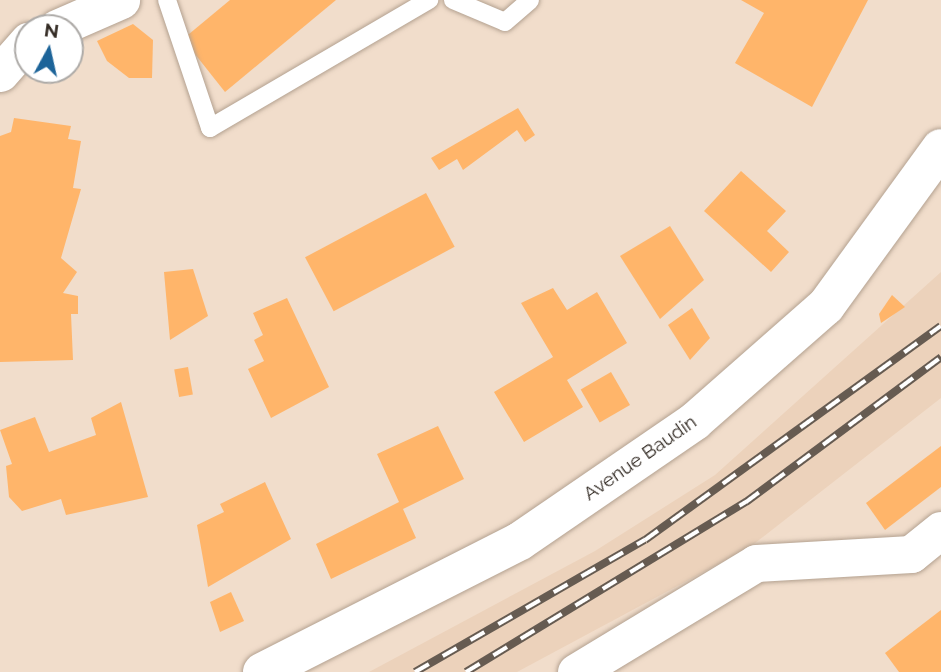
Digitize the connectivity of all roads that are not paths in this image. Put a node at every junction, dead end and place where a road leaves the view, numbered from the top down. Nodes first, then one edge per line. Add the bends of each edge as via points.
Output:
1 (121, 0) edge
2 (167, 0) edge
3 (429, 0) edge
4 (453, 0) edge
5 (530, 0) edge
6 (84, 16) edge
7 (941, 148) edge
8 (941, 530) edge
9 (262, 672) edge
10 (576, 672) edge

1 - 6 street
2 - 3 lane via 210,128
4 - 5 lane via 505,22
7 - 9 main road, Avenue Baudin via 826,306 695,421 520,541
8 - 10 street via 911,554 756,563

